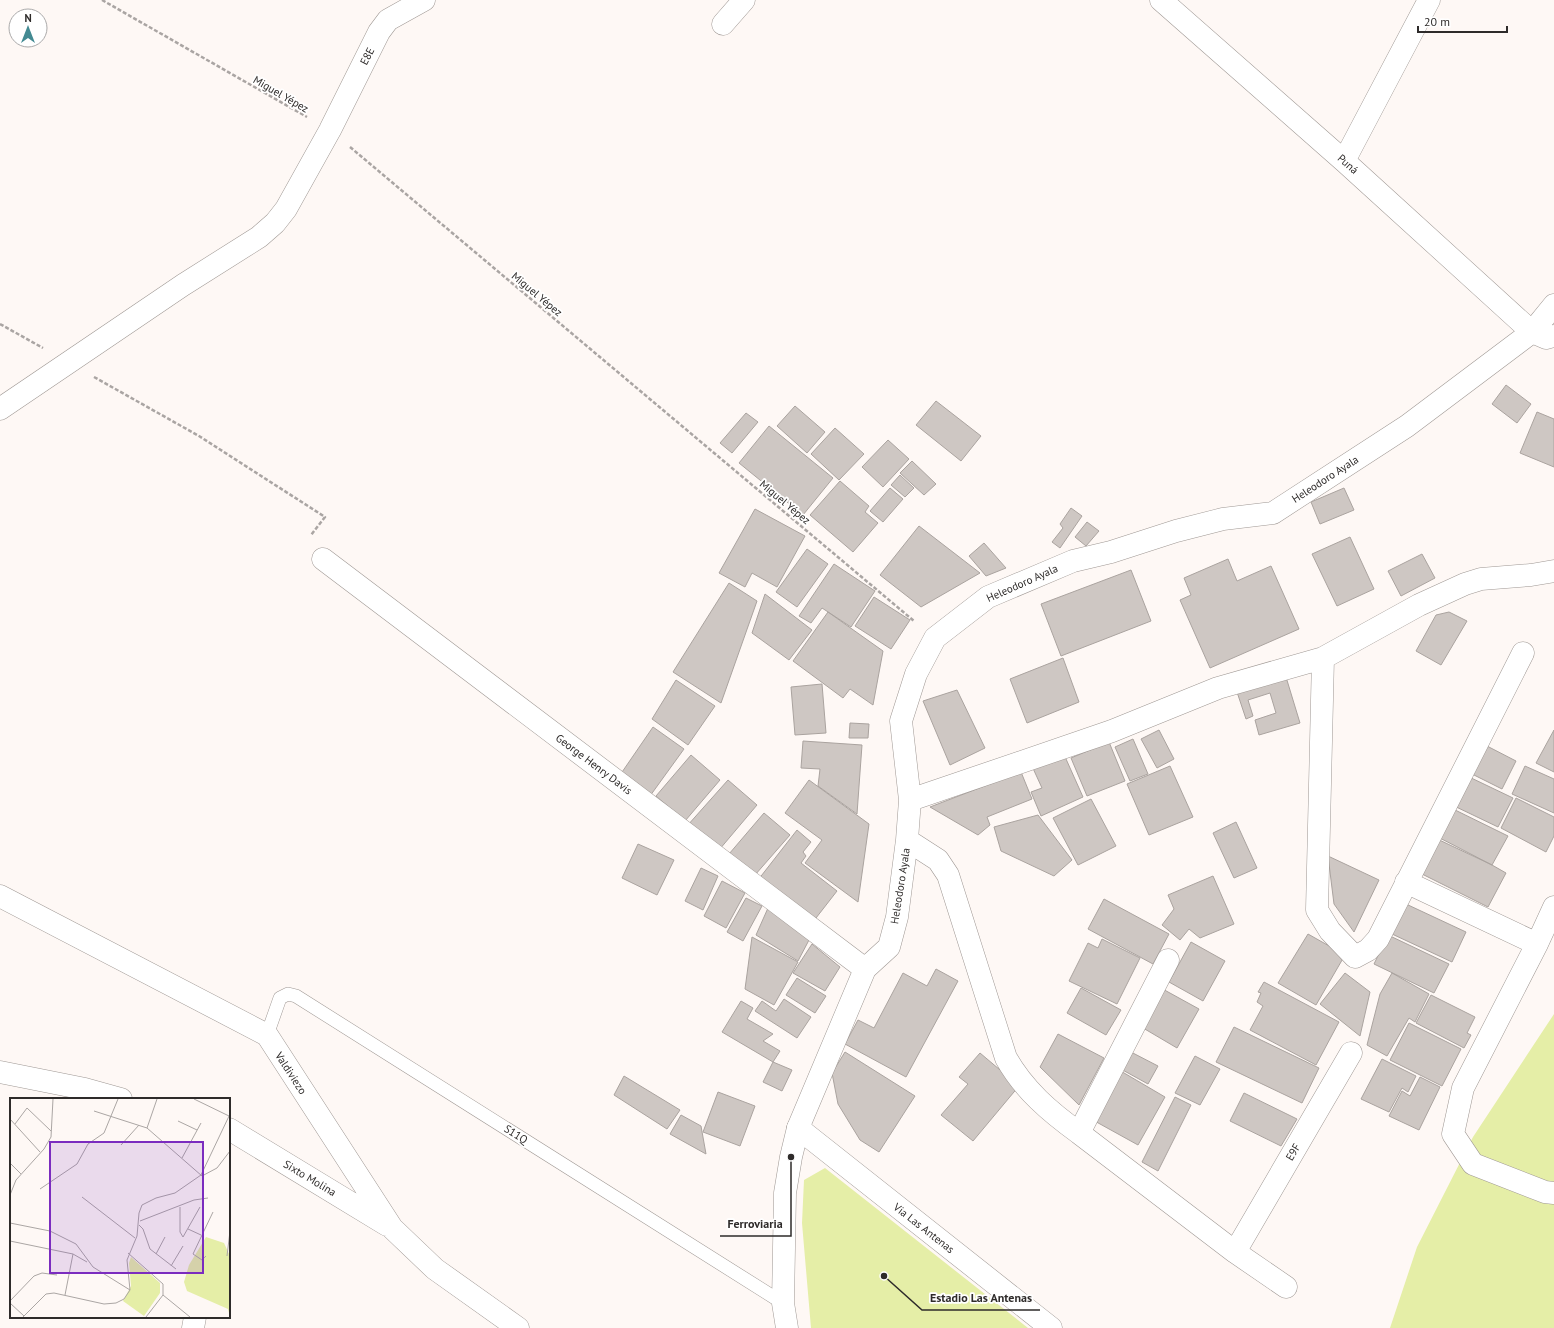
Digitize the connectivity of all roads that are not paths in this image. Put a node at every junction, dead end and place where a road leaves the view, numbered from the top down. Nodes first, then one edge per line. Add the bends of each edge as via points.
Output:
1 (424, 0) edge
2 (744, 0) edge
3 (1161, 0) edge
4 (1429, 0) edge
5 (723, 24) dead end
6 (1344, 161) junction
7 (1554, 305) edge
8 (1532, 332) junction
9 (1554, 336) edge
10 (0, 409) edge
11 (323, 559) dead end
12 (1554, 571) edge
13 (1523, 653) dead end
14 (1323, 658) junction
15 (910, 800) junction
16 (907, 840) junction
17 (1406, 882) junction
18 (0, 896) edge
19 (1554, 907) edge
20 (1537, 944) junction
21 (1168, 960) dead end
22 (865, 969) junction
23 (267, 1035) junction
24 (1351, 1053) dead end
25 (0, 1072) edge
26 (118, 1098) edge
27 (798, 1128) junction
28 (230, 1132) edge
29 (1079, 1133) junction
30 (1554, 1193) edge
31 (392, 1228) junction
32 (1235, 1252) junction
33 (1286, 1287) dead end
34 (783, 1302) junction
35 (195, 1318) edge
36 (193, 1328) edge
37 (518, 1328) edge
38 (787, 1328) edge
39 (1051, 1328) edge

1 - 10 street, E8E via 388,20 379,32 330,130 286,209 275,223 258,237
2 - 5 street
3 - 6 street, Puná
4 - 6 street
6 - 8 street, Puná
7 - 8 street, Heleodoro Ayala
8 - 9 street via 1546,338
8 - 15 street, Heleodoro Ayala via 1407,426 1273,513 1223,519 1073,561 988,597 935,638 916,674 901,721
11 - 22 street, George Henry Davis
12 - 14 street via 1481,580 1448,590
13 - 17 street
14 - 15 street via 1218,688 1112,731
14 - 17 street via 1317,910 1330,931 1355,957 1368,950 1378,938
15 - 16 street, Heleodoro Ayala
16 - 22 street, Heleodoro Ayala via 897,917 889,947
16 - 29 street via 938,860 948,875 1006,1058 1013,1071 1053,1115
17 - 20 street
18 - 23 street, Valdiviezo
19 - 20 street
20 - 30 street via 1463,1088 1453,1134 1473,1164 1545,1192
21 - 29 street
22 - 27 street, Heleodoro Ayala
23 - 31 street, Valdiviezo
23 - 34 lane, S11Q via 280,998 288,994 296,996
24 - 32 street, E9F
25 - 26 street
27 - 34 street, Heleodoro Ayala via 785,1193
27 - 39 street, Via Las Antenas
28 - 31 street, Sixto Molina
29 - 32 street
31 - 37 street, Valdiviezo via 435,1269
32 - 33 street
34 - 38 street, Heleodoro Ayala
35 - 36 street

